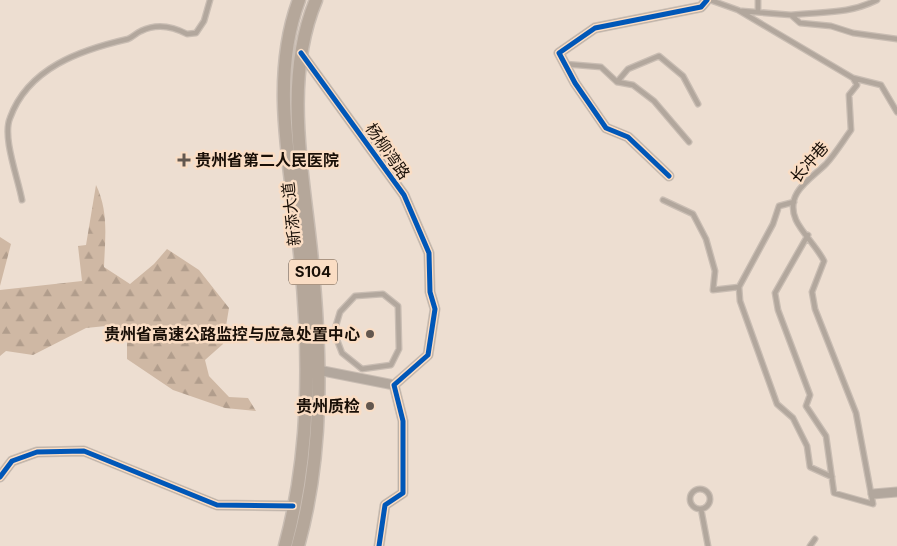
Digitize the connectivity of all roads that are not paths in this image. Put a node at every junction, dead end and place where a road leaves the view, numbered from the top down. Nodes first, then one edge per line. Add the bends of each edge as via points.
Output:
1 (210, 0) edge
2 (299, 0) edge
3 (316, 0) edge
4 (708, 0) edge
5 (758, 0) edge
6 (877, 0) edge
7 (738, 10) junction
8 (758, 12) junction
9 (791, 15) junction
10 (897, 39) edge
11 (301, 53) junction
12 (565, 64) junction
13 (853, 78) junction
14 (617, 82) junction
15 (698, 104) dead end
16 (897, 112) edge
17 (689, 142) dead end
18 (669, 176) dead end
19 (22, 200) dead end
20 (663, 200) dead end
21 (794, 202) junction
22 (808, 235) junction
23 (739, 287) junction
24 (334, 332) junction
25 (318, 333) junction
26 (318, 370) junction
27 (394, 385) junction
28 (0, 477) edge
29 (832, 477) junction
30 (897, 492) edge
31 (873, 494) junction
32 (293, 506) junction
33 (702, 510) junction
34 (815, 539) dead end
35 (285, 546) edge
36 (298, 546) edge
37 (379, 546) edge
38 (708, 546) edge
39 (810, 546) edge

1 - 19 lane via 204,21 196,33 187,34 175,27 155,26 131,38 71,57 41,72 23,92 9,119 8,137
2 - 32 main road, 新添大道 / S104 via 284,69 285,116 306,334 307,403
3 - 11 main road, 新添大道 / S104 via 306,26
4 - 7 lane
4 - 12 street via 701,7 595,28 559,53
5 - 8 lane
6 - 9 lane via 839,13
7 - 8 lane
7 - 13 lane
8 - 9 lane
9 - 10 lane via 800,23
11 - 25 main road, 新添大道 / S104 via 298,114
11 - 27 street, 杨柳湾路 via 404,195 429,253 430,292 435,309 428,355
12 - 14 lane via 601,67
12 - 18 street via 606,128 628,137
13 - 16 lane via 881,85
13 - 21 lane, 长冲巷 via 857,85 849,95 851,130 826,164 801,185
14 - 15 lane via 628,70 659,56 683,76
14 - 17 lane via 633,85 654,101
20 - 23 lane via 693,214 706,239 715,271 713,290
21 - 22 lane, 长冲巷 via 796,219
21 - 23 lane via 779,206 773,224
22 - 29 lane via 775,293 778,310 810,395 806,406 826,436
22 - 31 lane, 长冲巷 via 824,261 812,292 815,308 856,413
23 - 29 lane via 748,327 777,404 793,418 807,446 810,467
24 - 24 lane via 342,353 362,369 391,365 399,349 398,306 383,294 355,296 340,312
24 - 25 lane
25 - 26 main road, 新添大道 / S104
26 - 27 street
26 - 36 main road, 新添大道 / S104 via 312,475
27 - 37 street via 404,421 403,493 385,505
28 - 32 street via 12,461 37,452 84,451 217,505
29 - 31 lane via 834,493 873,504
30 - 31 street
32 - 35 main road, 新添大道 / S104
33 - 33 lane via 710,497 704,490 697,489 689,500 692,506
33 - 38 lane
34 - 39 lane

